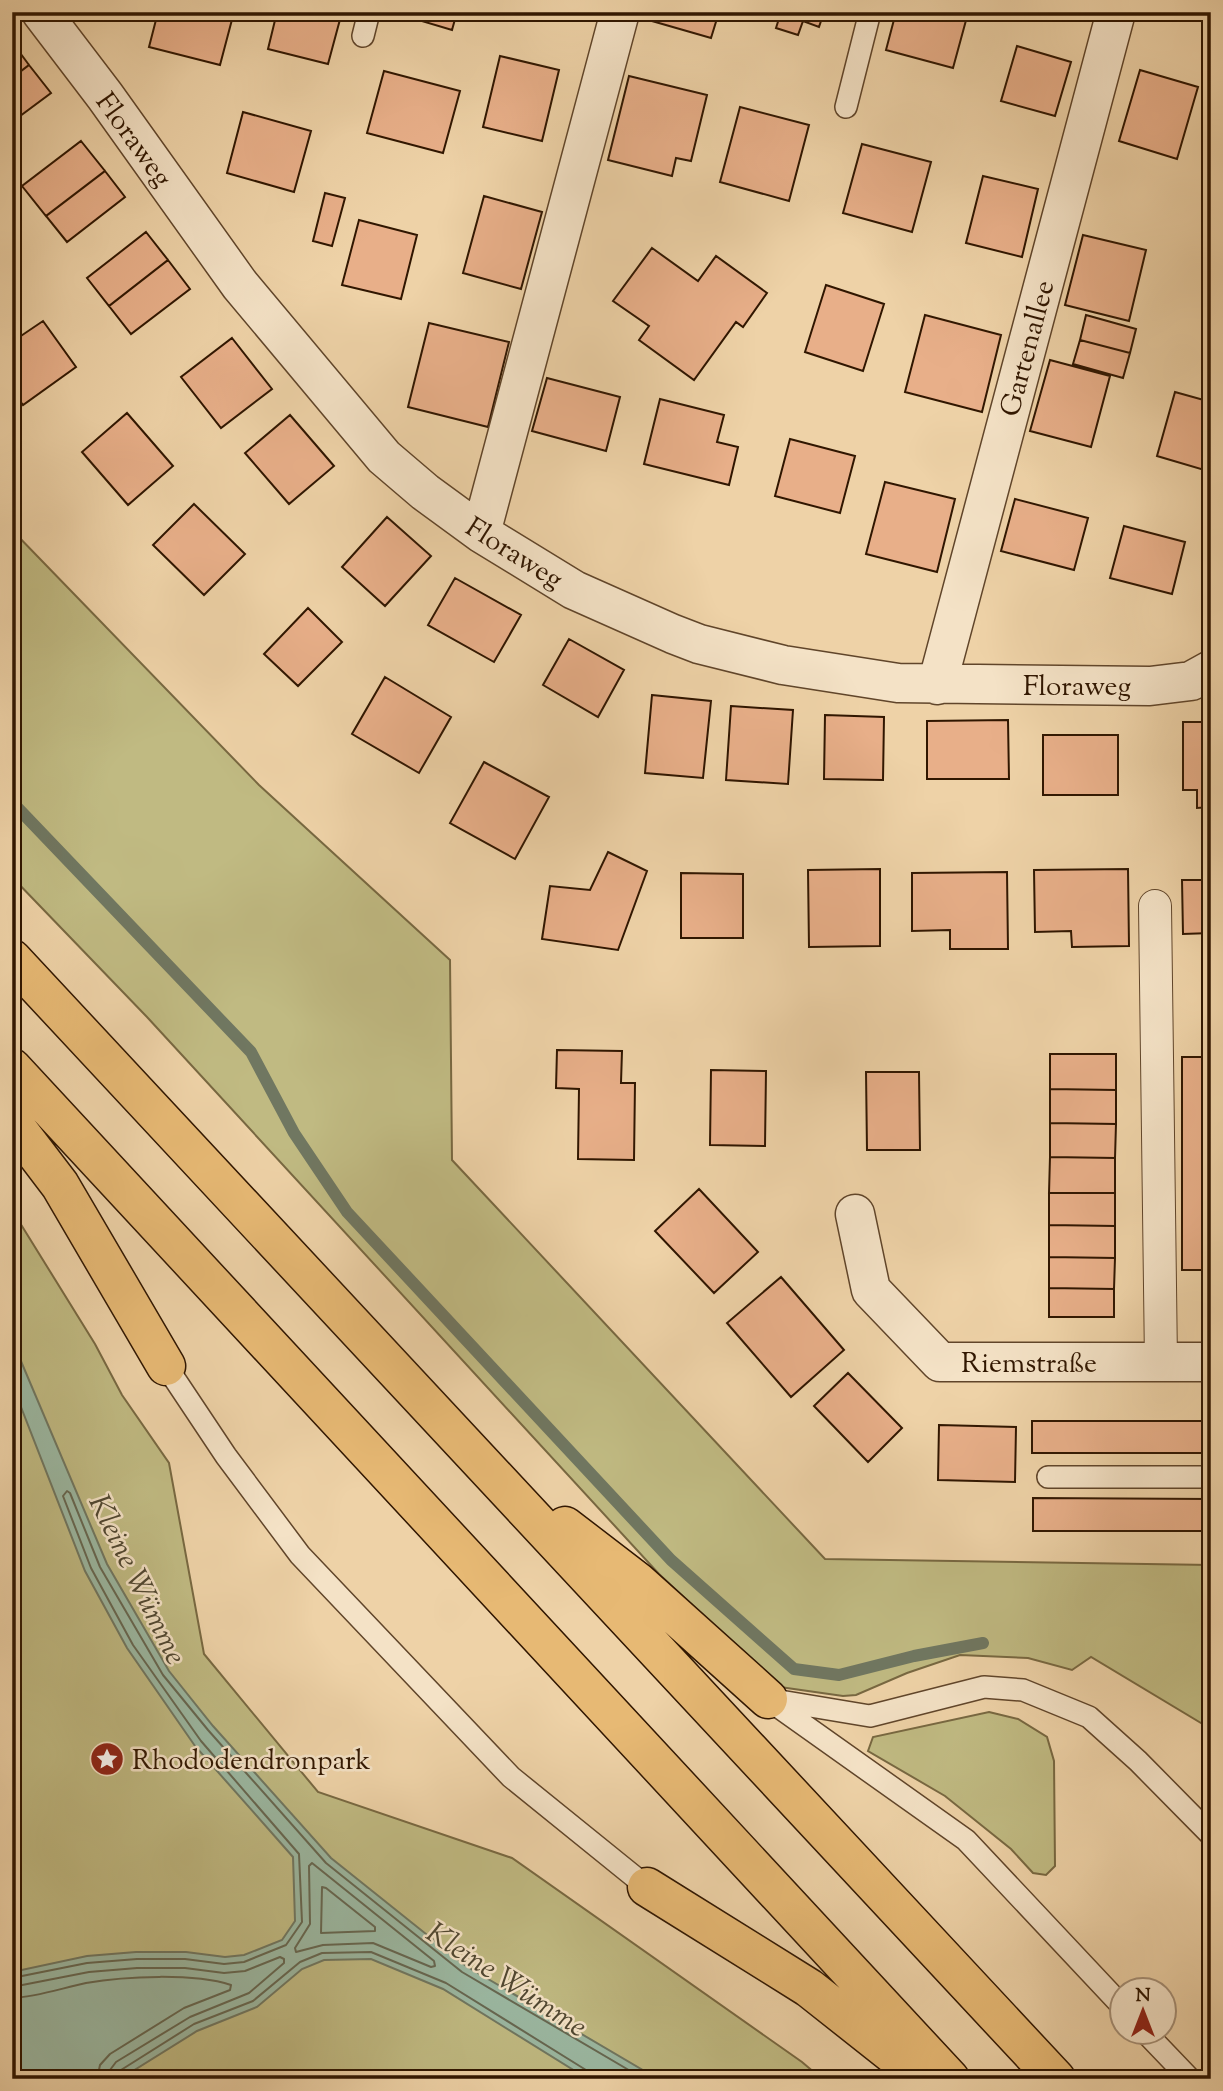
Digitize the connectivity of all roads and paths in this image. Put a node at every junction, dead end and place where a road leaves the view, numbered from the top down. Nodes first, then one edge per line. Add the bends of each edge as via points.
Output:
1 (41, 12) edge
2 (369, 12) edge
3 (620, 12) edge
4 (870, 12) edge
5 (1116, 12) edge
6 (363, 36) dead end
7 (846, 107) dead end
8 (481, 533) junction
9 (1211, 670) edge
10 (937, 685) junction
11 (1155, 906) dead end
12 (12, 960) edge
13 (12, 1068) edge
14 (12, 1122) edge
15 (855, 1214) dead end
16 (1161, 1362) junction
17 (1211, 1362) edge
18 (166, 1366) joint
19 (477, 1460) junction
20 (1211, 1476) edge
21 (1048, 1477) dead end
22 (768, 1699) junction
23 (1211, 1835) edge
24 (647, 1886) joint
25 (1108, 1991) edge
26 (1159, 2046) edge
27 (924, 2079) edge
28 (950, 2079) edge
29 (1056, 2079) edge
30 (1190, 2079) edge

1 - 8 street, Floraweg via 240,285 384,457
2 - 6 lane
3 - 8 street
4 - 7 lane
5 - 10 street, Gartenallee
8 - 10 street, Floraweg via 575,590 699,643 783,665
9 - 10 street, Floraweg via 1191,681 1150,686
11 - 16 street
12 - 19 highway
13 - 28 highway
14 - 18 highway via 60,1185
15 - 16 street, Riemstraße via 871,1290 940,1362
16 - 17 street, Riemstraße
18 - 24 lane via 300,1555 511,1777
19 - 22 highway via 638,1582
19 - 29 highway
20 - 21 lane
22 - 23 lane via 870,1716 984,1687 1023,1690 1089,1717
22 - 25 lane via 966,1840
24 - 27 highway via 809,1988
26 - 30 lane

